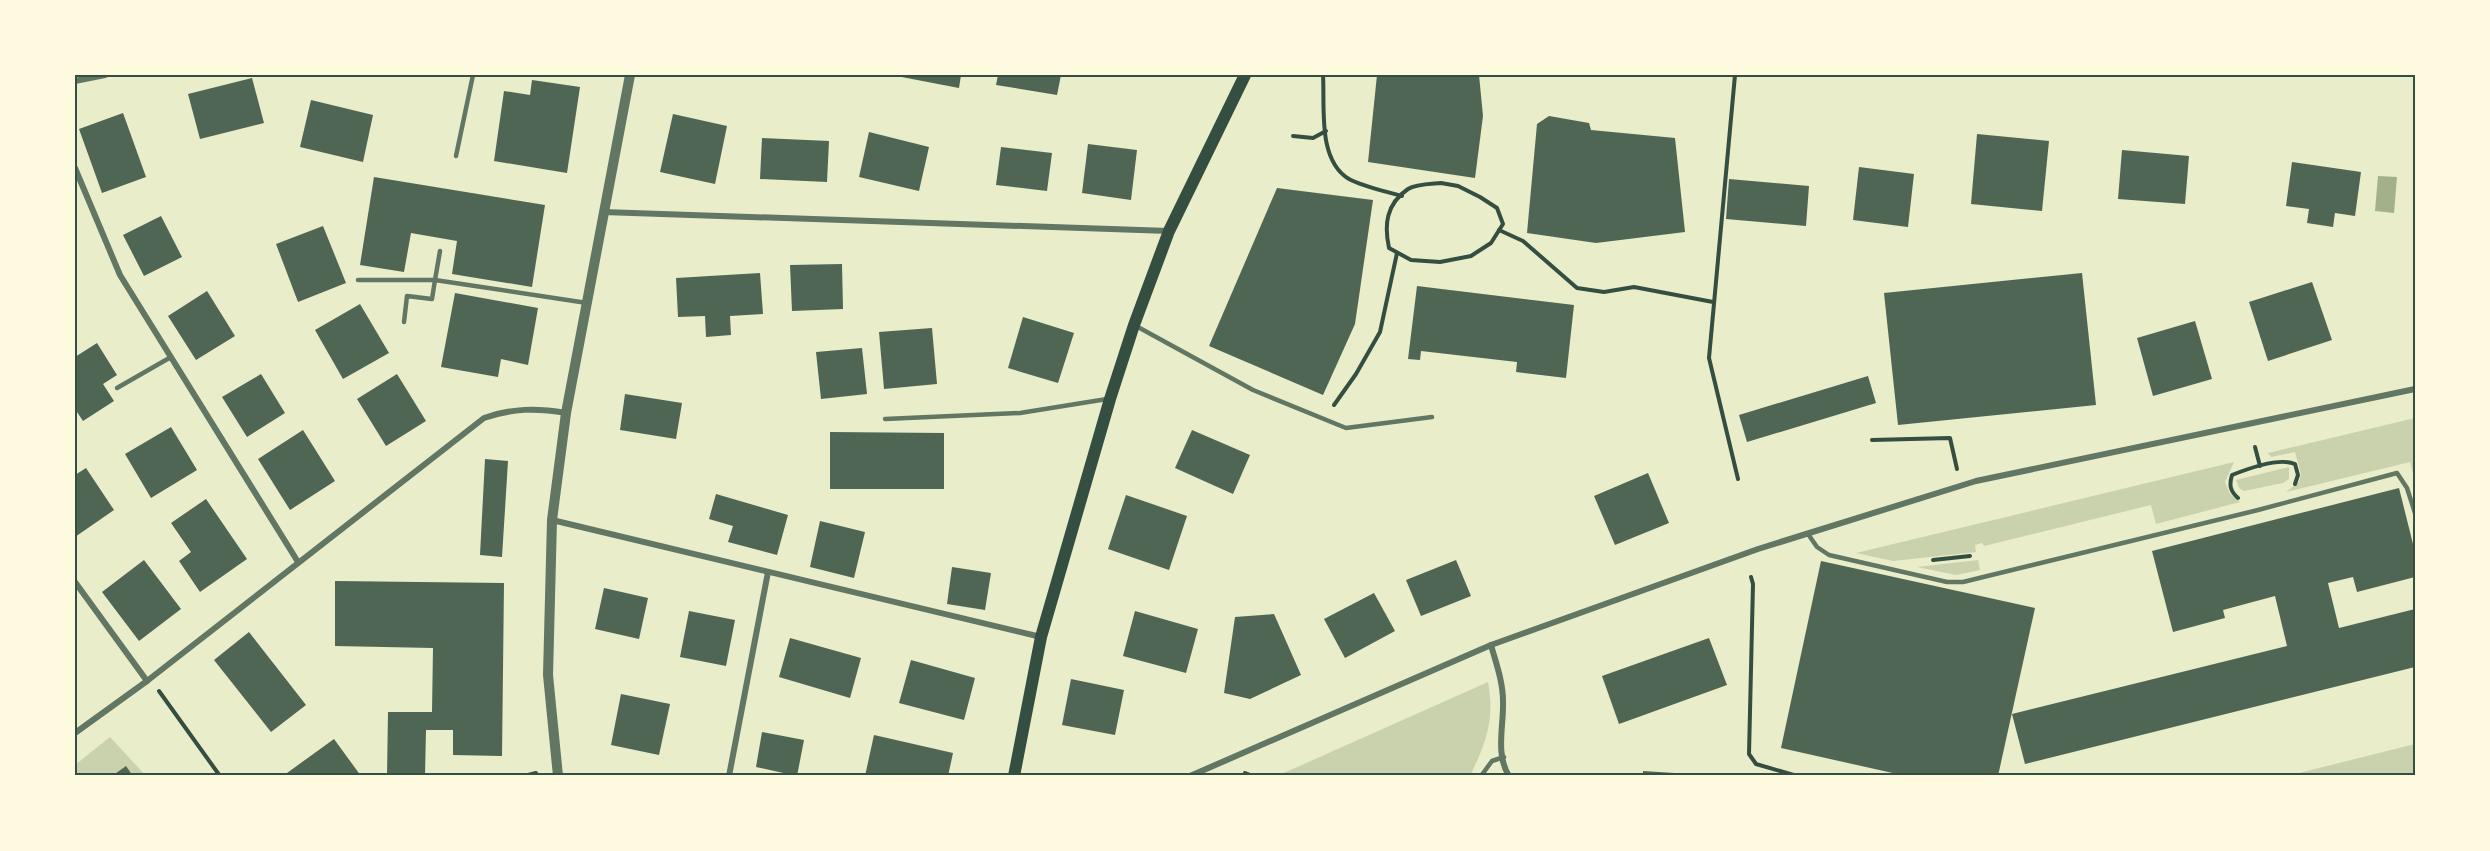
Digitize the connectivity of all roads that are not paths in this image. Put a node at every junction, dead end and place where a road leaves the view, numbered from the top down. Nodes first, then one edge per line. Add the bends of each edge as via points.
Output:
1 (105, 75) edge
2 (473, 75) edge
3 (630, 75) edge
4 (1245, 75) edge
5 (75, 81) edge
6 (456, 156) dead end
7 (75, 168) edge
8 (603, 212) junction
9 (1169, 231) junction
10 (440, 251) dead end
11 (358, 279) dead end
12 (435, 280) junction
13 (587, 303) junction
14 (404, 322) dead end
15 (1134, 325) junction
16 (171, 357) junction
17 (117, 388) dead end
18 (2415, 389) edge
19 (1110, 399) junction
20 (566, 413) junction
21 (1432, 417) dead end
22 (885, 419) dead end
23 (2415, 513) edge
24 (552, 520) junction
25 (1808, 534) junction
26 (298, 562) junction
27 (768, 572) junction
28 (75, 582) edge
29 (1041, 637) junction
30 (1491, 645) junction
31 (147, 681) junction
32 (75, 733) edge
33 (1504, 757) junction
34 (558, 776) edge
35 (729, 776) edge
36 (1014, 776) edge
37 (1190, 776) edge
38 (1481, 776) edge
39 (1509, 776) edge

1 - 5 street
2 - 6 lane
3 - 8 street
4 - 9 main road
7 - 16 street via 120,275
8 - 9 street
8 - 13 street
9 - 15 main road
10 - 12 lane
11 - 12 lane
12 - 13 lane
12 - 14 lane via 432,299 407,296
13 - 20 street
15 - 19 main road
15 - 21 lane via 1252,390 1346,428
16 - 17 lane
16 - 26 street
18 - 25 street via 1988,478
19 - 22 lane via 1020,413
19 - 29 main road
20 - 24 street
20 - 26 street via 507,410 484,418
23 - 25 lane via 2397,473 1962,582 1829,555
24 - 27 street
24 - 34 street via 548,675
25 - 30 street via 1732,557
26 - 31 street
27 - 29 street
27 - 35 street
28 - 31 street
29 - 36 main road
30 - 33 street via 1503,700 1500,741
30 - 37 street
31 - 32 street
33 - 38 lane via 1492,761
33 - 39 street

